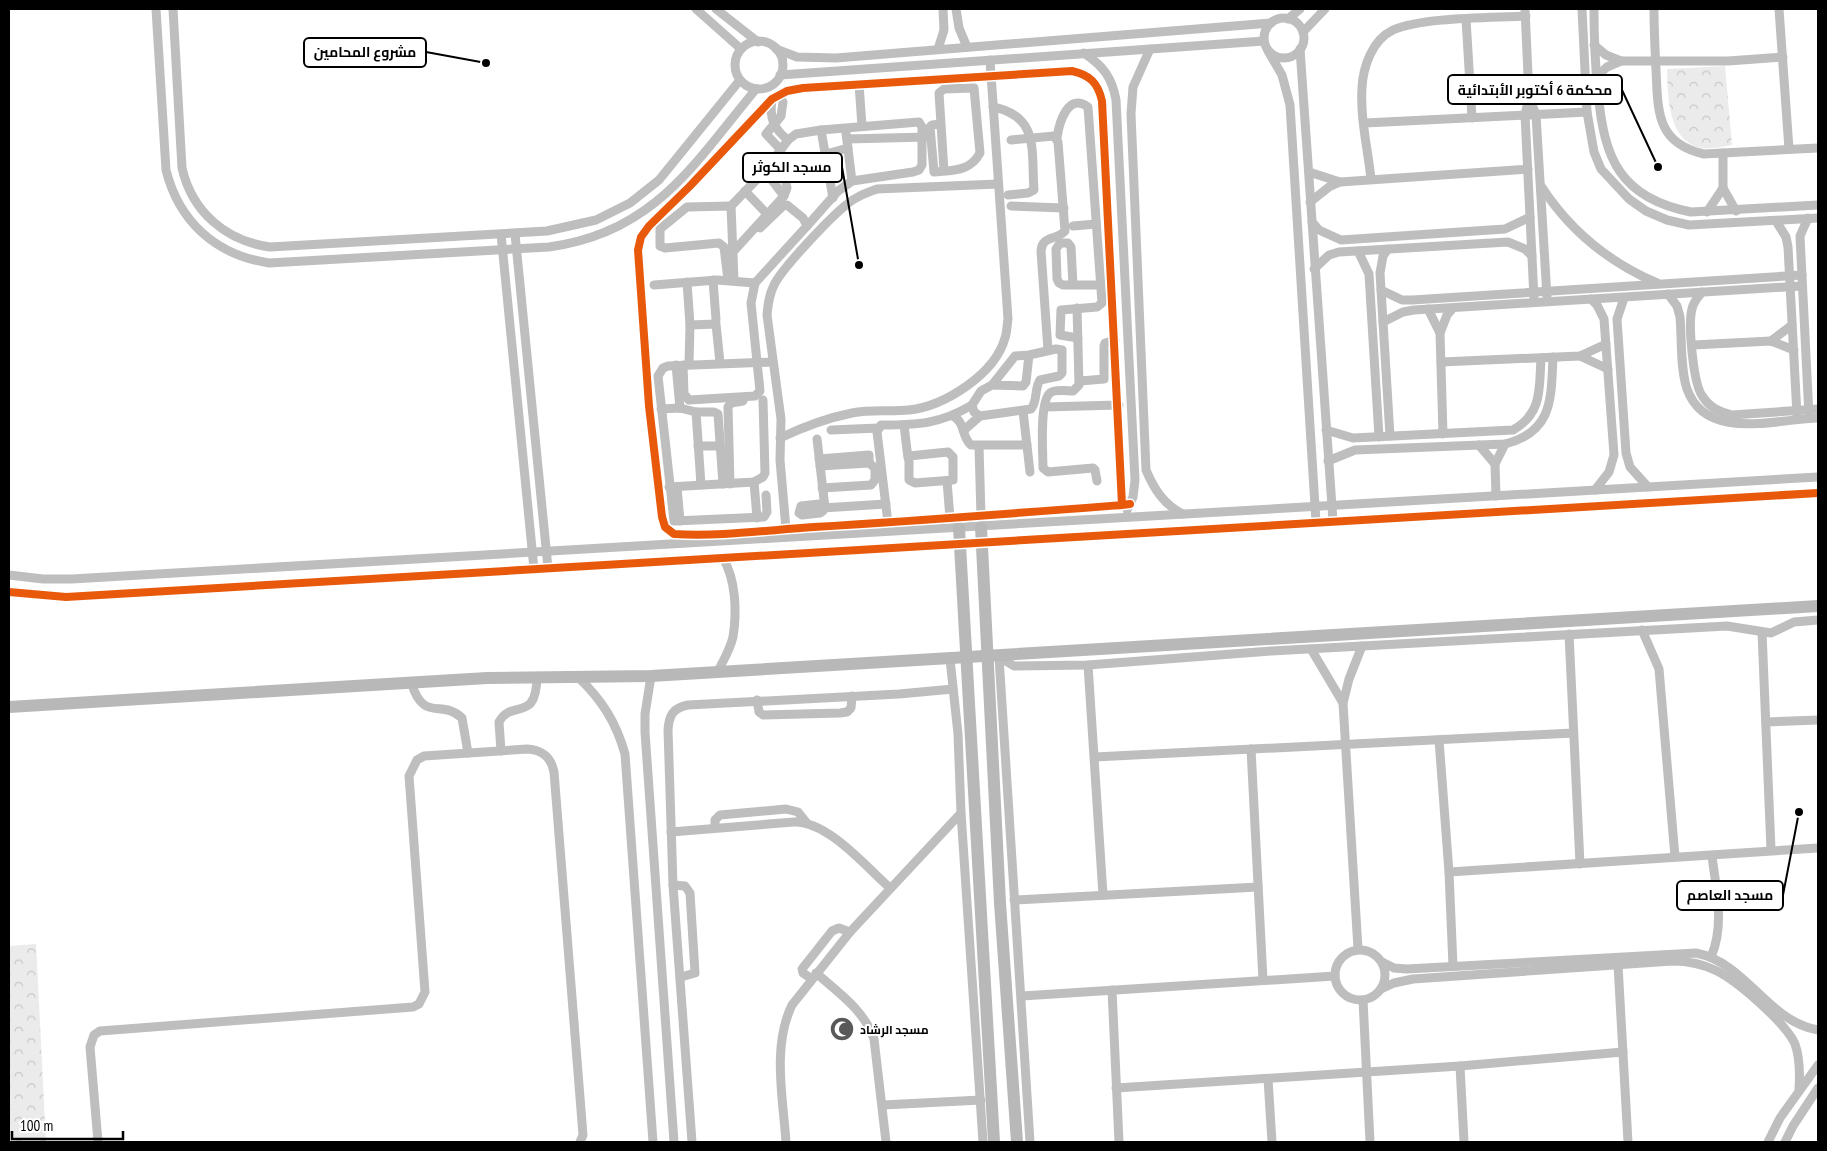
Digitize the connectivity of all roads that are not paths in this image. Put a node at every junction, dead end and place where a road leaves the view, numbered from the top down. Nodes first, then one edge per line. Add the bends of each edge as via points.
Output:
1 (156, 9) edge
2 (173, 9) edge
3 (696, 9) edge
4 (716, 9) edge
5 (943, 9) edge
6 (956, 9) edge
7 (1300, 9) edge
8 (1326, 9) edge
9 (1582, 9) edge
10 (1594, 9) edge
11 (1654, 9) edge
12 (1780, 9) edge
13 (1526, 12) edge
14 (1285, 15) edge
15 (1466, 19) junction
16 (1271, 22) junction
17 (1303, 32) junction
18 (1264, 41) junction
19 (758, 42) junction
20 (1594, 45) junction
21 (967, 48) junction
22 (741, 49) junction
23 (776, 49) junction
24 (938, 49) junction
25 (1300, 49) junction
26 (1150, 50) junction
27 (1268, 51) junction
28 (1083, 53) junction
29 (1783, 57) junction
30 (990, 60) junction
31 (1621, 61) junction
32 (1656, 61) junction
33 (780, 75) junction
34 (991, 75) junction
35 (1596, 77) junction
36 (740, 80) junction
37 (859, 84) junction
38 (756, 89) junction
39 (1529, 97) junction
40 (772, 99) junction
41 (783, 102) dead end
42 (993, 107) junction
43 (1588, 112) junction
44 (1525, 115) junction
45 (1536, 115) junction
46 (1472, 118) junction
47 (1365, 122) junction
48 (773, 124) junction
49 (941, 124) junction
50 (862, 126) junction
51 (845, 128) junction
52 (821, 130) junction
53 (926, 137) junction
54 (1030, 138) junction
55 (1057, 138) junction
56 (788, 140) junction
57 (1010, 140) dead end
58 (847, 144) junction
59 (1818, 148) edge
60 (1789, 149) junction
61 (781, 150) junction
62 (1723, 153) junction
63 (826, 154) junction
64 (1528, 169) junction
65 (765, 171) junction
66 (944, 171) junction
67 (784, 172) dead end
68 (1309, 172) junction
69 (1371, 179) junction
70 (852, 181) junction
71 (1340, 182) junction
72 (998, 184) junction
73 (1541, 185) junction
74 (1722, 188) junction
75 (745, 191) junction
76 (1008, 195) dead end
77 (784, 196) junction
78 (833, 198) junction
79 (1310, 202) junction
80 (1818, 205) edge
81 (731, 206) junction
82 (1011, 206) dead end
83 (1064, 208) junction
84 (1736, 211) junction
85 (1707, 212) junction
86 (767, 214) junction
87 (1530, 217) junction
88 (1808, 218) junction
89 (1818, 218) edge
90 (1776, 221) junction
91 (1312, 222) junction
92 (1096, 224) junction
93 (807, 226) junction
94 (1072, 226) dead end
95 (760, 228) dead end
96 (1440, 233) junction
97 (501, 234) junction
98 (515, 234) junction
99 (1441, 246) junction
100 (517, 249) junction
101 (1388, 249) junction
102 (503, 250) junction
103 (1358, 251) junction
104 (732, 253) junction
105 (1532, 256) junction
106 (1314, 269) junction
107 (1380, 273) junction
108 (1368, 274) junction
109 (1802, 275) junction
110 (1790, 276) junction
111 (715, 280) junction
112 (731, 280) junction
113 (687, 282) junction
114 (755, 283) junction
115 (1660, 284) junction
116 (654, 285) dead end
117 (1073, 285) dead end
118 (1100, 285) junction
119 (1802, 286) junction
120 (1790, 287) junction
121 (1381, 290) junction
122 (1547, 291) junction
123 (1534, 292) junction
124 (1702, 292) junction
125 (1668, 294) junction
126 (1624, 298) junction
127 (1591, 299) junction
128 (1548, 302) junction
129 (1534, 303) junction
130 (1077, 308) junction
131 (1453, 308) junction
132 (1428, 309) junction
133 (1680, 316) junction
134 (1691, 316) junction
135 (1383, 322) junction
136 (690, 325) junction
137 (1792, 325) junction
138 (1617, 326) junction
139 (1605, 328) junction
140 (1440, 333) junction
141 (1078, 338) junction
142 (1115, 340) junction
143 (1771, 341) junction
144 (1606, 344) junction
145 (1693, 345) junction
146 (1048, 350) junction
147 (1794, 350) junction
148 (1028, 355) junction
149 (1580, 356) junction
150 (1553, 357) junction
151 (1541, 358) junction
152 (773, 362) junction
153 (1441, 362) junction
154 (722, 363) junction
155 (757, 363) junction
156 (683, 365) junction
157 (1608, 369) junction
158 (1080, 378) junction
159 (1026, 382) junction
160 (1038, 383) junction
161 (992, 385) junction
162 (1074, 391) junction
163 (778, 399) junction
164 (763, 400) junction
165 (972, 405) junction
166 (1118, 405) junction
167 (1074, 406) junction
168 (680, 408) junction
169 (1045, 408) junction
170 (661, 409) junction
171 (1818, 409) edge
172 (1023, 411) junction
173 (696, 412) junction
174 (1797, 415) junction
175 (953, 416) junction
176 (980, 416) junction
177 (1812, 416) edge
178 (904, 425) junction
179 (879, 428) junction
180 (832, 430) dead end
181 (964, 430) junction
182 (1326, 430) junction
183 (1443, 434) junction
184 (1390, 436) junction
185 (1379, 437) junction
186 (780, 438) junction
187 (817, 439) dead end
188 (1505, 444) junction
189 (1027, 445) junction
190 (1479, 445) junction
191 (698, 446) junction
192 (720, 446) junction
193 (979, 446) junction
194 (908, 458) junction
195 (1328, 461) junction
196 (820, 463) junction
197 (1495, 464) junction
198 (1146, 470) junction
199 (1135, 471) junction
200 (1030, 472) dead end
201 (1818, 477) edge
202 (947, 481) junction
203 (1097, 481) dead end
204 (754, 482) junction
205 (726, 484) junction
206 (701, 485) junction
207 (672, 487) junction
208 (1648, 487) junction
209 (822, 488) junction
210 (1595, 490) junction
211 (1818, 493) edge
212 (766, 495) dead end
213 (1496, 496) junction
214 (886, 504) junction
215 (1126, 505) junction
216 (1332, 506) junction
217 (1316, 507) junction
218 (1186, 515) junction
219 (757, 518) junction
220 (950, 518) junction
221 (1120, 518) junction
222 (1333, 521) junction
223 (981, 522) junction
224 (1316, 522) junction
225 (888, 523) junction
226 (959, 528) junction
227 (786, 529) junction
228 (982, 542) junction
229 (960, 544) junction
230 (546, 552) junction
231 (532, 553) junction
232 (723, 558) junction
233 (548, 568) junction
234 (534, 569) junction
235 (9, 575) edge
236 (9, 592) edge
237 (1818, 606) edge
238 (1818, 620) edge
239 (1642, 630) junction
240 (1762, 632) junction
241 (1569, 634) junction
242 (1362, 646) junction
243 (1311, 649) junction
244 (994, 657) junction
245 (966, 658) junction
246 (950, 659) junction
247 (1088, 664) junction
248 (717, 673) junction
249 (651, 676) junction
250 (537, 677) junction
251 (578, 677) junction
252 (412, 682) junction
253 (953, 689) junction
254 (852, 696) junction
255 (757, 700) junction
256 (1343, 703) junction
257 (9, 707) edge
258 (1818, 720) edge
259 (1766, 722) junction
260 (1573, 733) junction
261 (1439, 740) junction
262 (1345, 744) junction
263 (1251, 749) junction
264 (501, 751) junction
265 (468, 753) junction
266 (1095, 758) junction
267 (961, 813) junction
268 (806, 822) junction
269 (715, 828) junction
270 (671, 832) junction
271 (1818, 848) edge
272 (1771, 850) junction
273 (1712, 856) junction
274 (1675, 857) junction
275 (1580, 864) junction
276 (1449, 872) junction
277 (673, 886) junction
278 (1258, 887) junction
279 (890, 888) junction
280 (1103, 895) junction
281 (1014, 900) junction
282 (850, 932) junction
283 (1358, 949) junction
284 (1711, 957) junction
285 (1382, 962) junction
286 (1618, 965) junction
287 (1453, 966) junction
288 (814, 976) junction
289 (1335, 976) junction
290 (680, 977) junction
291 (1263, 980) junction
292 (1381, 989) junction
293 (1112, 990) junction
294 (1022, 996) junction
295 (1364, 1000) junction
296 (1818, 1030) edge
297 (1622, 1052) junction
298 (1818, 1065) edge
299 (1460, 1066) junction
300 (1367, 1072) junction
301 (1268, 1079) junction
302 (1116, 1088) junction
303 (1818, 1088) edge
304 (1799, 1089) junction
305 (981, 1100) junction
306 (883, 1105) junction
307 (98, 1142) edge
308 (580, 1142) edge
309 (653, 1142) edge
310 (674, 1142) edge
311 (692, 1142) edge
312 (786, 1142) edge
313 (886, 1142) edge
314 (983, 1142) edge
315 (994, 1142) edge
316 (1017, 1142) edge
317 (1030, 1142) edge
318 (1119, 1142) edge
319 (1272, 1142) edge
320 (1370, 1142) edge
321 (1464, 1142) edge
322 (1628, 1142) edge
323 (1768, 1142) edge
324 (1785, 1142) edge

1 - 102 street via 167,176 183,212 215,244 246,259 280,264
2 - 97 street via 182,168 196,203 224,231 251,244 280,248
3 - 22 street
4 - 19 street
5 - 24 street via 944,30
6 - 21 street
7 - 14 street
8 - 17 street
9 - 43 street
10 - 20 street
11 - 32 street
12 - 29 street
13 - 15 street
13 - 39 street
14 - 16 street
14 - 17 street
15 - 46 street
15 - 47 street via 1412,24 1392,31 1377,44 1365,65 1362,89
16 - 18 street via 1264,33
16 - 21 street
17 - 25 street
18 - 26 street
18 - 27 street
19 - 22 street
19 - 23 street
20 - 31 street
20 - 35 street
21 - 24 street
22 - 36 street via 735,61
23 - 24 street via 797,57 816,58
23 - 33 street via 782,62
25 - 27 street via 1294,55 1282,58
25 - 68 street
26 - 28 street
26 - 198 street via 1133,88 1131,114
27 - 217 street via 1282,75 1290,105
28 - 30 street
28 - 199 street via 1108,73 1116,100
29 - 32 street
29 - 60 street
30 - 33 street
30 - 34 street
31 - 32 street
31 - 35 street
32 - 62 street via 1657,100 1664,128 1671,138 1692,151
33 - 38 street via 770,86
34 - 37 street
34 - 42 street
34 - 142 street via 1072,71 1093,80 1100,90
35 - 85 street via 1603,136 1622,176 1653,201 1691,212
36 - 38 street
36 - 98 street via 668,170 635,199 584,224 547,232
37 - 40 street via 803,88 787,91
37 - 50 street
38 - 100 street via 680,181 637,217 608,232 576,242
39 - 44 street
39 - 45 street
40 - 48 street via 770,114
40 - 227 street via 649,226 641,237 638,250 649,406 665,527 674,534 684,535
41 - 48 street via 781,116
42 - 54 street via 1020,117
42 - 72 street
43 - 45 street
43 - 90 street via 1594,152 1601,168 1628,199 1646,211 1689,225
44 - 45 street
44 - 46 street
44 - 64 street
45 - 73 street
46 - 47 street
47 - 69 street
48 - 56 street
48 - 61 street via 766,134
49 - 53 street via 932,124
49 - 66 street
49 - 66 street via 941,90 974,88 980,153 971,166
50 - 51 street
50 - 53 street via 920,122
51 - 52 street
51 - 58 street
52 - 56 street via 796,134
52 - 63 street
53 - 58 street
53 - 66 street via 934,172
53 - 70 street via 919,170
54 - 55 street
54 - 57 street
54 - 76 street via 1034,190
55 - 83 street
55 - 92 street via 1059,121 1066,111 1075,103 1088,107
56 - 61 street
58 - 63 street
58 - 70 street
59 - 60 street
60 - 62 street
61 - 65 street
62 - 74 street
63 - 78 street
64 - 69 street
64 - 87 street
65 - 75 street
65 - 77 street
67 - 77 street via 787,188
68 - 71 street
68 - 79 street
69 - 71 street
70 - 78 street
71 - 79 street
72 - 152 street via 877,190 860,195 846,205 774,284 768,299 767,315
72 - 186 street via 1008,319 1005,338 997,355 972,382 934,405 909,410 853,413
73 - 115 street via 1563,217 1598,250 1617,264
73 - 122 street
74 - 84 street
74 - 85 street
75 - 81 street
75 - 86 street
77 - 86 street
78 - 93 street
79 - 91 street
80 - 84 street
81 - 104 street
81 - 112 street via 687,208 660,229 658,239 660,246 665,248 719,243 726,252
82 - 83 street
83 - 146 street via 1065,231 1041,244
84 - 85 street
86 - 104 street
87 - 96 street via 1506,229
87 - 105 street
88 - 89 street
88 - 90 street
88 - 109 street via 1800,236
90 - 110 street via 1786,237
91 - 96 street via 1324,234 1341,240
91 - 106 street
92 - 94 street
92 - 118 street
93 - 95 street via 804,218 787,205
93 - 114 street
96 - 99 street
97 - 98 street
97 - 102 street
98 - 100 street
99 - 101 street
99 - 105 street via 1508,242 1525,249
100 - 102 street
100 - 230 street
101 - 103 street
101 - 107 street via 1383,256
102 - 231 street
103 - 106 street via 1329,255
103 - 108 street
104 - 112 street
105 - 123 street
106 - 182 street
107 - 108 street
107 - 121 street
108 - 185 street
109 - 110 street
109 - 119 street
110 - 115 street
110 - 120 street
111 - 112 street
111 - 113 street
111 - 154 street
112 - 114 street
113 - 116 street
113 - 136 street
114 - 155 street via 752,303
115 - 122 street
117 - 118 street
118 - 130 street via 1101,305
119 - 120 street
119 - 177 street
120 - 124 street
120 - 137 street
121 - 123 street via 1402,300
121 - 135 street
122 - 123 street
122 - 128 street
123 - 129 street
124 - 125 street
124 - 134 street
125 - 126 street
125 - 133 street
126 - 127 street
126 - 138 street
127 - 128 street
127 - 139 street via 1601,312
128 - 129 street
129 - 131 street
130 - 141 street
130 - 141 street via 1061,310 1060,333 1063,337
131 - 132 street
131 - 140 street
132 - 135 street via 1403,312
132 - 140 street
133 - 134 street via 1685,312
133 - 174 street via 1687,388 1700,410 1729,424
134 - 145 street
135 - 184 street
136 - 154 street via 716,324
136 - 156 street
137 - 143 street
137 - 147 street
138 - 139 street
138 - 208 street via 1627,460
139 - 144 street
140 - 153 street
141 - 158 street
142 - 158 street via 1104,346 1104,379
142 - 166 street
143 - 145 street
143 - 147 street
144 - 149 street
144 - 157 street
145 - 174 street via 1696,385 1710,405 1720,412 1732,415
146 - 148 street
146 - 160 street via 1062,350 1062,373
147 - 174 street
148 - 159 street
148 - 161 street via 1018,354 1012,358
149 - 150 street
149 - 157 street
150 - 151 street
150 - 188 street via 1548,409 1541,422 1531,434
151 - 153 street
151 - 183 street via 1537,404 1523,424 1501,432
152 - 155 street
152 - 163 street
153 - 183 street
154 - 155 street
154 - 156 street
155 - 156 street via 760,391 754,396 689,400 684,394
156 - 168 street
156 - 170 street via 663,368 658,376
157 - 210 street via 1614,455 1609,472
158 - 162 street
159 - 160 street
159 - 161 street via 1019,387
160 - 172 street via 1034,407
161 - 165 street via 981,391
162 - 167 street
162 - 169 street via 1050,393
163 - 164 street
163 - 186 street
164 - 204 street via 765,473
164 - 205 street via 736,402 728,407
165 - 175 street
165 - 176 street
166 - 167 street
166 - 215 street
167 - 169 street
168 - 170 street
168 - 173 street
169 - 203 street via 1041,422 1044,470 1093,468
170 - 207 street
171 - 177 street
172 - 176 street
172 - 189 street
173 - 191 street
173 - 192 street via 718,414
174 - 177 street
175 - 178 street
175 - 181 street
176 - 181 street
178 - 179 street via 882,425
178 - 194 street
179 - 180 street
179 - 214 street
181 - 193 street via 969,444
182 - 185 street via 1353,438
182 - 195 street
183 - 184 street
184 - 185 street
186 - 227 street
187 - 196 street
188 - 190 street
188 - 197 street
189 - 193 street
189 - 200 street
190 - 195 street via 1355,450
190 - 197 street
191 - 192 street
191 - 206 street
192 - 205 street
193 - 223 street
194 - 202 street via 911,482
194 - 202 street via 911,454 948,452 953,456 954,477
195 - 216 street
196 - 209 street
196 - 209 street via 868,455 869,463 875,468 874,484
197 - 213 street
198 - 199 street
198 - 218 street via 1164,501
199 - 215 street via 1135,488
201 - 208 street
202 - 220 street
204 - 205 street
204 - 219 street
205 - 206 street
206 - 207 street
207 - 219 street via 680,521
208 - 210 street
209 - 214 street via 823,508
210 - 213 street
211 - 222 street
212 - 219 street via 767,512 764,518
213 - 216 street
214 - 225 street
215 - 221 street
215 - 223 street
216 - 217 street
216 - 222 street
217 - 218 street
217 - 224 street
218 - 221 street
220 - 223 street
220 - 225 street
221 - 223 street
222 - 224 street
223 - 226 street
223 - 228 street
224 - 228 street
225 - 227 street
226 - 229 street
226 - 230 street
228 - 229 street
228 - 244 street
229 - 232 street
229 - 245 street
230 - 231 street
230 - 233 street
231 - 234 street
231 - 235 street via 72,579
232 - 233 street
232 - 248 street via 730,571 734,593 733,637
233 - 234 street
234 - 236 street via 66,597
237 - 244 street
238 - 240 street via 1794,622 1771,633
239 - 240 street via 1727,626
239 - 241 street
239 - 274 street via 1659,669
240 - 259 street
241 - 242 street
241 - 260 street
242 - 243 street
242 - 256 street via 1348,678
243 - 247 street
243 - 256 street
244 - 245 street
244 - 247 street via 1014,666
244 - 281 street
244 - 316 street via 1000,903
245 - 246 street
245 - 315 street
246 - 248 street
246 - 253 street
247 - 266 street
248 - 249 street
249 - 251 street
249 - 310 street via 645,714
250 - 251 street
250 - 252 street
250 - 264 street via 534,700 530,705 499,722
251 - 309 street via 609,711 625,754
252 - 257 street
252 - 265 street via 415,695 424,706 453,712 462,718
253 - 254 street
253 - 267 street
254 - 255 street
254 - 255 street via 851,708 846,712 831,713 763,715 759,712
255 - 270 street via 688,705 678,707 671,714 668,730
256 - 262 street
258 - 259 street
259 - 272 street
260 - 261 street
260 - 275 street
261 - 262 street
261 - 276 street
262 - 263 street
262 - 283 street
263 - 266 street
263 - 278 street
264 - 265 street
264 - 308 street via 537,750 552,762 582,1135
265 - 307 street via 424,756 417,760 409,776 425,992 419,1004 100,1031 94,1035 90,1047
266 - 280 street
267 - 279 street
267 - 305 street
268 - 269 street
268 - 269 street via 798,812 786,809 720,814 715,820
268 - 279 street via 823,830
269 - 270 street
270 - 277 street
271 - 272 street
272 - 273 street
273 - 274 street
273 - 284 street via 1719,927
274 - 275 street
275 - 276 street
276 - 287 street
277 - 290 street
277 - 290 street via 685,886 690,893 695,973
278 - 280 street
278 - 291 street
279 - 282 street
280 - 281 street
281 - 294 street
282 - 288 street
282 - 288 street via 839,928 832,931 802,969 803,973
283 - 285 street via 1372,952
283 - 289 street via 1343,956
284 - 287 street via 1681,952
284 - 296 street via 1729,966 1788,1019
285 - 287 street via 1400,969
285 - 292 street via 1385,976
286 - 292 street via 1413,979
286 - 297 street
286 - 304 street via 1690,962 1732,979 1788,1032 1798,1055
288 - 306 street via 858,1010 869,1024
288 - 312 street via 792,1005 782,1032 780,1046
289 - 291 street
289 - 295 street via 1344,994
290 - 311 street
291 - 293 street
292 - 295 street
293 - 294 street
293 - 302 street
294 - 317 street
295 - 300 street
297 - 299 street
297 - 322 street
298 - 304 street
299 - 300 street
299 - 321 street
300 - 301 street
300 - 320 street
301 - 302 street
301 - 319 street
302 - 318 street
303 - 324 street
304 - 323 street
305 - 306 street
305 - 314 street
306 - 313 street

